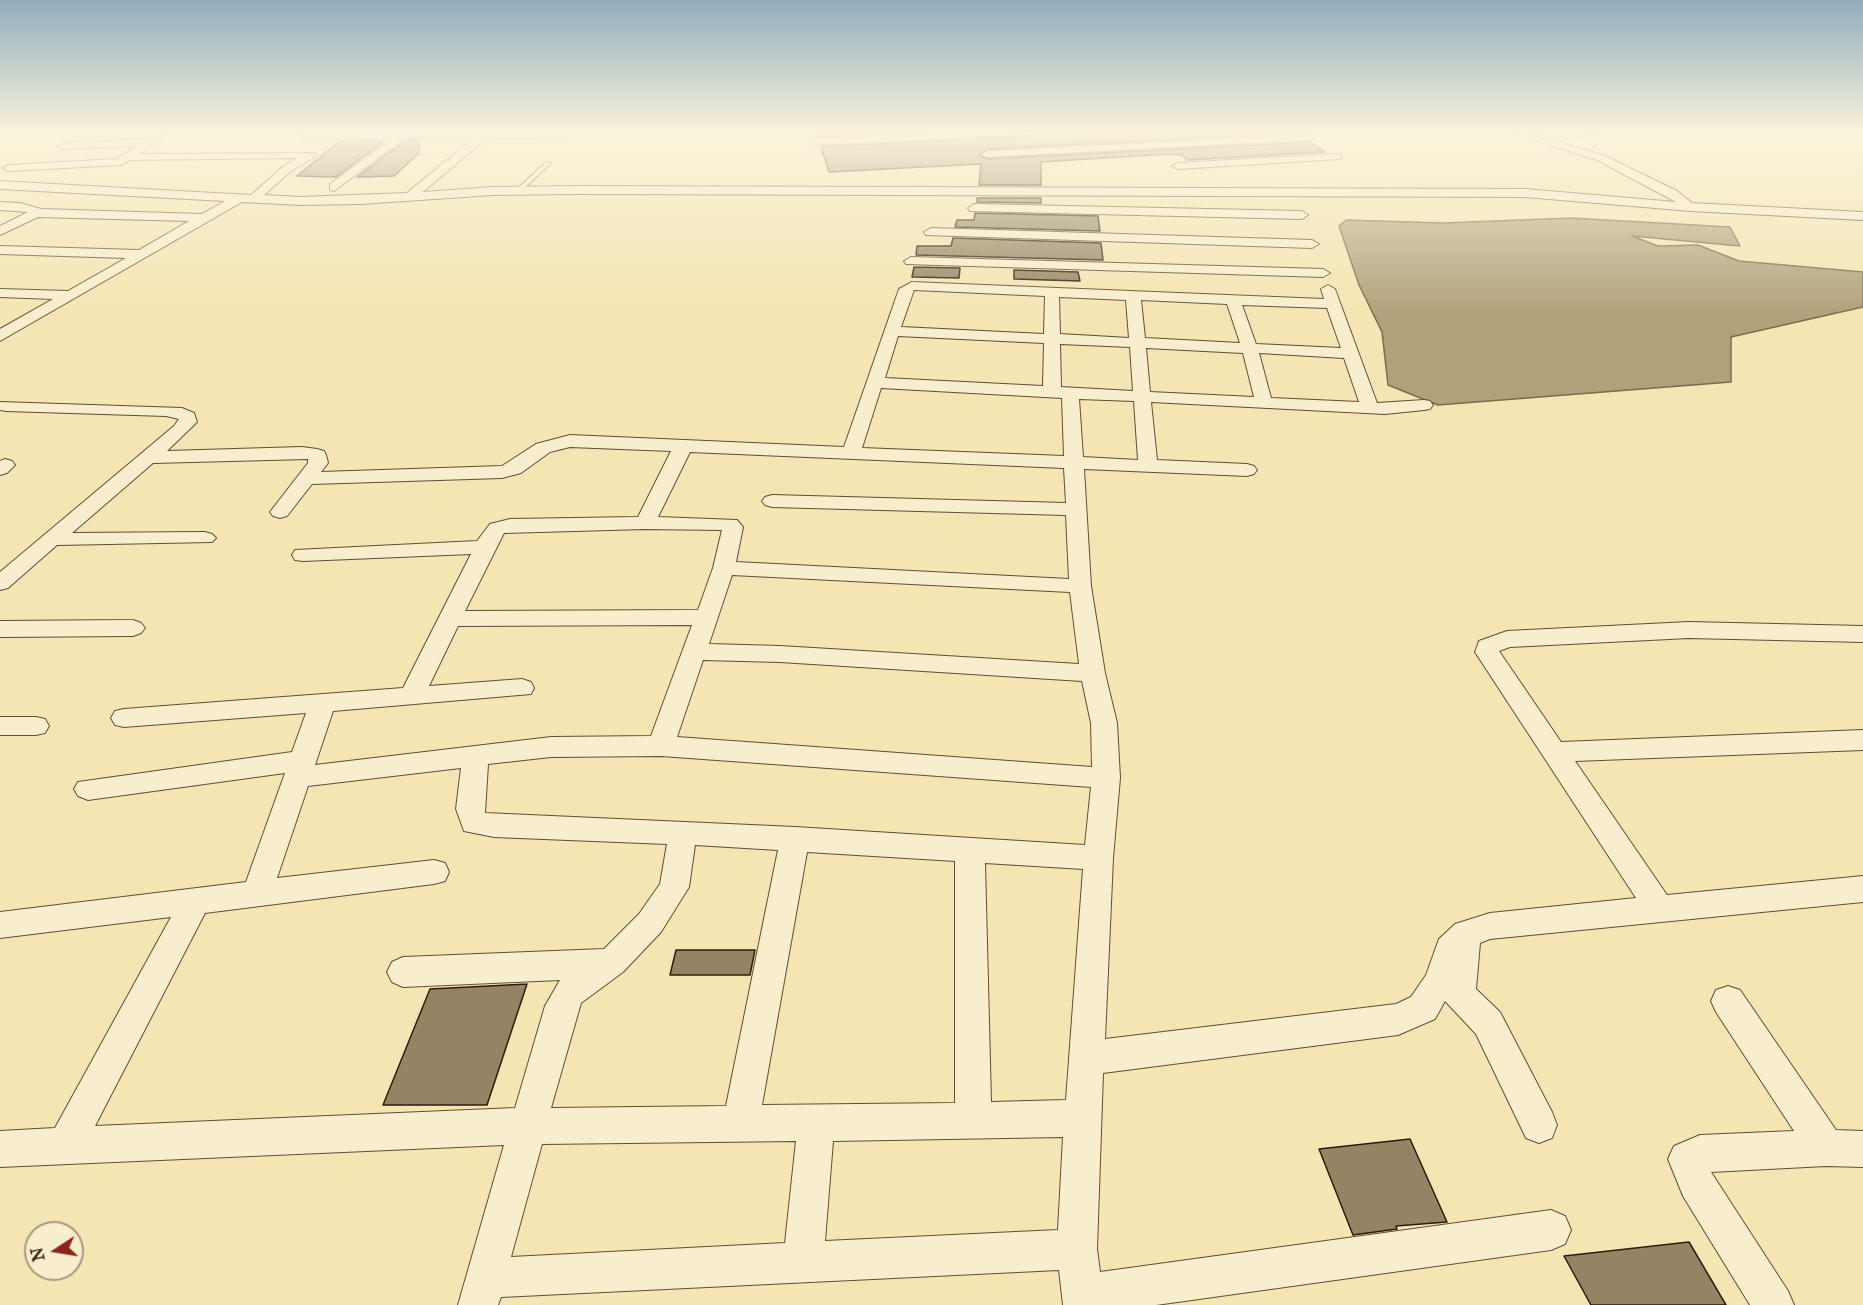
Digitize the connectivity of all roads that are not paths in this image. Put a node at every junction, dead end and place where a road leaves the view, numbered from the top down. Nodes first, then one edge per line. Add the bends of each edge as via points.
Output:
1 (1296, 192) edge
2 (141, 193) edge
3 (253, 193) edge
4 (415, 193) edge
5 (484, 193) edge
6 (1502, 193) edge
7 (1670, 193) edge
8 (410, 197) junction
9 (246, 198) junction
10 (0, 206) edge
11 (1690, 207) junction
12 (974, 208) dead end
13 (1107, 210) junction
14 (36, 213) junction
15 (1302, 215) junction
16 (1863, 216) edge
17 (204, 218) junction
18 (0, 231) edge
19 (931, 232) dead end
20 (1312, 244) junction
21 (0, 249) edge
22 (1112, 253) junction
23 (142, 254) junction
24 (911, 261) dead end
25 (1323, 273) junction
26 (1052, 291) junction
27 (0, 293) edge
28 (71, 295) junction
29 (1133, 295) junction
30 (1233, 299) junction
31 (1334, 304) junction
32 (892, 331) junction
33 (0, 336) edge
34 (1052, 337) junction
35 (1137, 342) junction
36 (1250, 348) junction
37 (1351, 353) junction
38 (874, 383) junction
39 (1061, 393) junction
40 (1142, 397) junction
41 (1264, 403) junction
42 (1424, 405) dead end
43 (6, 406) dead end
44 (1370, 408) junction
45 (683, 446) junction
46 (851, 454) junction
47 (148, 457) junction
48 (1074, 464) junction
49 (1148, 466) junction
50 (1247, 470) dead end
51 (307, 478) junction
52 (772, 501) dead end
53 (1076, 509) junction
54 (280, 512) dead end
55 (645, 523) junction
56 (205, 538) dead end
57 (52, 539) junction
58 (485, 547) junction
59 (303, 555) dead end
60 (724, 568) junction
61 (0, 583) edge
62 (1080, 586) junction
63 (708, 617) junction
64 (450, 619) junction
65 (133, 628) dead end
66 (0, 629) edge
67 (1863, 634) edge
68 (695, 652) junction
69 (1093, 673) junction
70 (522, 688) dead end
71 (412, 696) junction
72 (323, 702) junction
73 (124, 718) dead end
74 (0, 726) edge
75 (36, 726) dead end
76 (1863, 741) edge
77 (662, 746) junction
78 (1554, 752) junction
79 (476, 755) junction
80 (300, 769) junction
81 (1106, 778) junction
82 (88, 789) dead end
83 (683, 832) junction
84 (795, 839) junction
85 (970, 851) junction
86 (1098, 858) junction
87 (434, 872) dead end
88 (1863, 889) edge
89 (257, 893) junction
90 (196, 901) junction
91 (1659, 908) junction
92 (0, 925) edge
93 (1466, 934) junction
94 (612, 962) junction
95 (404, 972) dead end
96 (1728, 1000) dead end
97 (1087, 1058) junction
98 (1082, 1118) junction
99 (973, 1121) junction
100 (816, 1123) junction
101 (740, 1124) junction
102 (1539, 1125) dead end
103 (528, 1126) junction
104 (65, 1147) junction
105 (1826, 1148) junction
106 (0, 1149) edge
107 (1863, 1149) edge
108 (1551, 1230) dead end
109 (1077, 1249) junction
110 (803, 1262) junction
111 (482, 1292) edge
112 (1082, 1300) edge
113 (1774, 1305) edge

1 - 15 street
2 - 9 street
3 - 9 street
4 - 8 street
5 - 8 street
6 - 11 street
7 - 11 street
8 - 9 street via 310,201
9 - 17 street
10 - 14 street
11 - 16 street
12 - 13 street
13 - 15 street
13 - 22 street
14 - 17 street
14 - 18 street
15 - 20 street
17 - 23 street
19 - 22 street
20 - 22 street
20 - 25 street
21 - 23 street
22 - 24 street
22 - 25 street
23 - 28 street
25 - 31 street
26 - 29 street
26 - 32 street via 912,286 906,289
26 - 34 street
27 - 28 street
28 - 33 street
29 - 30 street
29 - 35 street
30 - 31 street
30 - 36 street
31 - 37 street
32 - 34 street
32 - 38 street
34 - 35 street
34 - 39 street
35 - 36 street
35 - 40 street
36 - 37 street
36 - 41 street
37 - 44 street
38 - 39 street
38 - 46 street
39 - 40 street
39 - 48 street
40 - 41 street
40 - 49 street
41 - 44 street
42 - 44 street
43 - 47 street via 166,411 189,417 180,430
45 - 46 street
45 - 51 street via 570,441 543,448 514,469 502,472
45 - 55 street
46 - 48 street
47 - 51 street via 317,455 318,463
47 - 57 street
48 - 49 street
48 - 53 street
49 - 50 street
51 - 54 street
52 - 53 street
53 - 62 street
55 - 58 street via 504,526 492,532
55 - 60 street via 730,524 733,527
56 - 57 street
57 - 61 street
58 - 59 street
58 - 64 street
60 - 62 street
60 - 63 street
62 - 69 street
63 - 64 street
63 - 68 street
64 - 71 street
65 - 66 street
67 - 78 street via 1689,630 1495,642 1487,652
68 - 69 street
68 - 77 street
69 - 81 street via 1104,723
70 - 71 street
71 - 72 street
72 - 73 street
72 - 80 street
74 - 75 street
76 - 78 street
77 - 79 street via 551,747
77 - 81 street
78 - 91 street
79 - 80 street
79 - 83 street via 470,809 474,823
80 - 82 street
80 - 89 street
81 - 86 street
83 - 84 street
83 - 94 street via 674,886 650,923
84 - 85 street
84 - 101 street
85 - 86 street
85 - 99 street
86 - 97 street
87 - 89 street
88 - 91 street
89 - 90 street
90 - 92 street
90 - 104 street
91 - 93 street via 1490,926
93 - 97 street via 1450,949 1440,981 1423,1008 1398,1018
93 - 102 street via 1459,995 1488,1023
94 - 95 street
94 - 103 street via 569,992
96 - 105 street
97 - 98 street
98 - 99 street
98 - 109 street
99 - 100 street
100 - 101 street
100 - 110 street
101 - 103 street
103 - 104 street
103 - 111 street
104 - 106 street
105 - 107 street
105 - 113 street via 1700,1154 1687,1159 1696,1183
108 - 112 street
109 - 110 street
109 - 112 street
110 - 111 street

